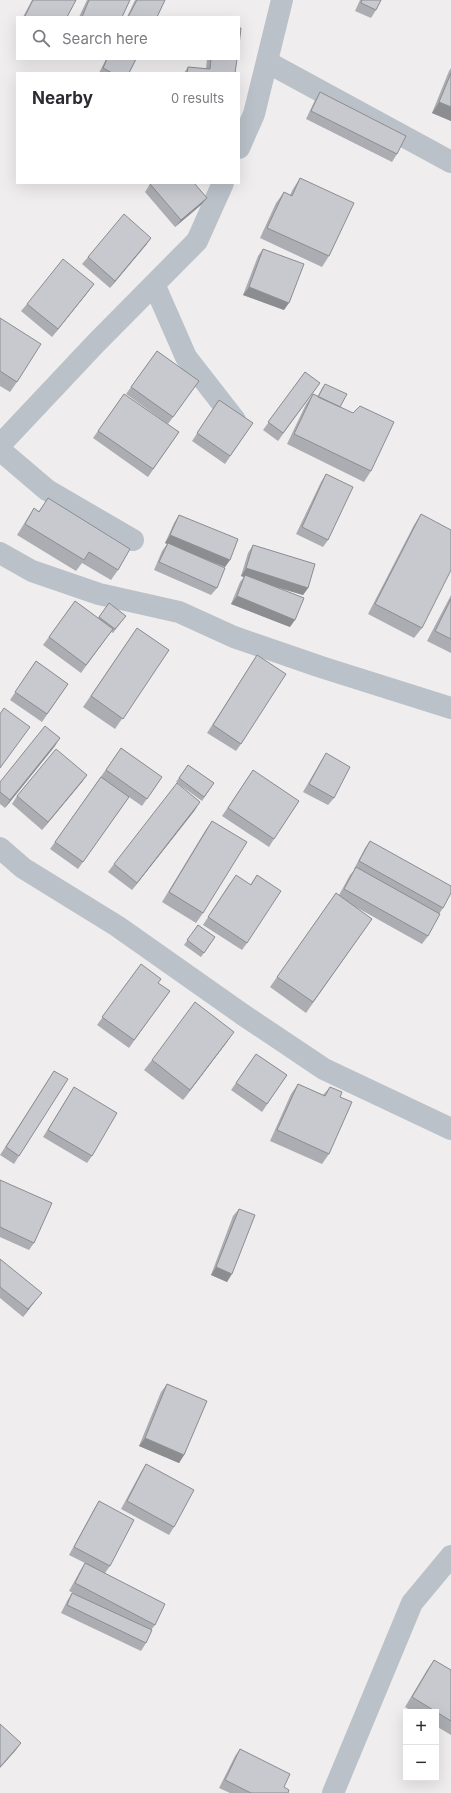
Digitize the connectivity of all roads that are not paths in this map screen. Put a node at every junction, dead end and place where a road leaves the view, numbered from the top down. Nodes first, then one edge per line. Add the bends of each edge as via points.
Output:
1 (278, 1) edge
2 (267, 62) junction
3 (240, 146) edge
4 (451, 162) edge
5 (223, 184) edge
6 (154, 284) junction
7 (235, 420) edge
8 (0, 445) edge
9 (0, 450) edge
10 (133, 540) dead end
11 (0, 553) edge
12 (451, 708) edge
13 (0, 848) edge
14 (451, 1129) edge
15 (451, 1556) edge
16 (333, 1793) edge

1 - 2 street
2 - 3 street via 254,114
2 - 4 street
5 - 6 street via 197,240
6 - 7 street via 186,357
6 - 8 street
9 - 10 street via 47,490
11 - 12 street via 32,571 99,594 179,612 234,637
13 - 14 street via 23,868 117,926 324,1069
15 - 16 street via 412,1603

